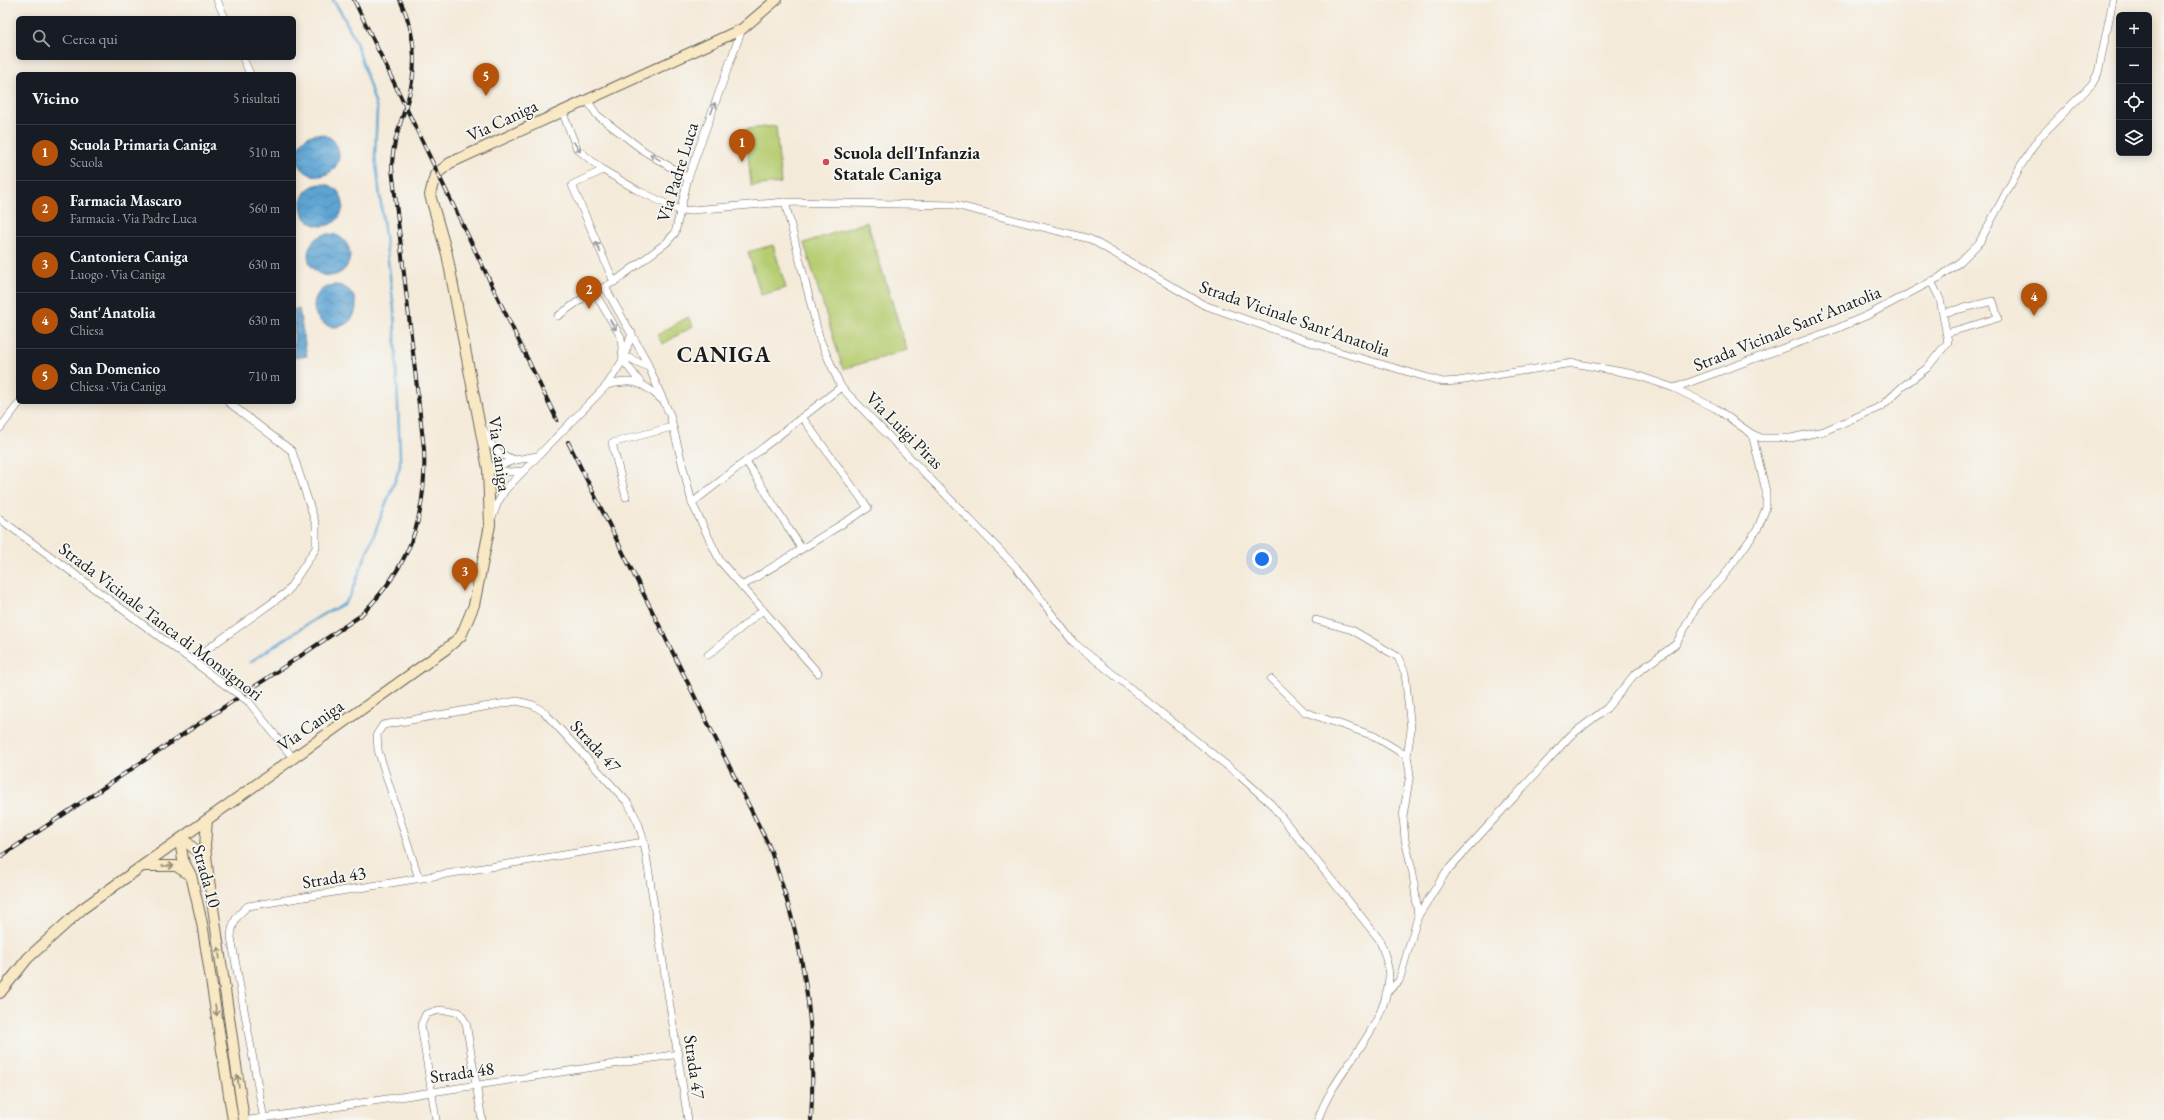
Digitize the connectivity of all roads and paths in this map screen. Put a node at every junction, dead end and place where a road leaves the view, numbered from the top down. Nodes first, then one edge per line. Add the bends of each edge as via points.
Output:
1 (217, 0) edge
2 (776, 0) edge
3 (2113, 0) edge
4 (224, 16) edge
5 (742, 29) junction
6 (244, 60) edge
7 (249, 72) edge
8 (588, 100) junction
9 (562, 111) junction
10 (602, 170) junction
11 (688, 178) junction
12 (785, 202) junction
13 (680, 212) junction
14 (1931, 281) junction
15 (614, 282) junction
16 (606, 287) junction
17 (595, 293) junction
18 (1943, 313) junction
19 (558, 316) dead end
20 (1947, 332) junction
21 (632, 333) junction
22 (623, 360) junction
23 (648, 367) junction
24 (640, 382) junction
25 (607, 385) junction
26 (840, 387) junction
27 (1674, 388) junction
28 (664, 402) junction
29 (18, 404) edge
30 (231, 404) edge
31 (802, 417) junction
32 (479, 422) junction
33 (672, 427) junction
34 (0, 428) edge
35 (1752, 434) junction
36 (537, 456) junction
37 (516, 460) junction
38 (746, 461) junction
39 (488, 469) junction
40 (522, 471) junction
41 (626, 497) dead end
42 (692, 503) junction
43 (0, 519) edge
44 (490, 525) junction
45 (801, 548) junction
46 (742, 586) junction
47 (763, 610) junction
48 (1316, 620) dead end
49 (708, 655) dead end
50 (192, 660) junction
51 (818, 673) dead end
52 (1271, 679) dead end
53 (1407, 756) junction
54 (293, 758) junction
55 (207, 820) junction
56 (180, 840) junction
57 (644, 842) junction
58 (206, 860) junction
59 (143, 866) junction
60 (191, 875) junction
61 (419, 879) junction
62 (1418, 916) junction
63 (0, 993) edge
64 (1386, 993) junction
65 (679, 1054) junction
66 (476, 1085) junction
67 (431, 1091) junction
68 (264, 1119) edge
69 (233, 1120) edge
70 (244, 1120) edge
71 (250, 1120) edge
72 (436, 1120) edge
73 (482, 1120) edge
74 (688, 1120) edge
75 (1318, 1120) edge

1 - 4 street
2 - 5 street, Via Caniga
3 - 14 street, Strada Vicinale Sant'Anatolia via 2098,72 2092,84 2038,139 1979,243 1961,262
5 - 8 street, Via Caniga
11 -> 5 street, Via Padre Luca
6 - 7 street
8 - 9 street, Via Caniga
11 -> 8 street via 644,150 597,115
9 -> 10 street via 577,149
9 - 32 street, Via Caniga via 450,163 438,172 432,185 430,195 447,254
10 - 13 street
15 -> 10 street via 572,185
11 - 13 street, Via Padre Luca
12 - 13 street, Strada Vicinale Sant'Anatolia
12 - 26 street, Via Luigi Piras via 820,340
12 - 27 street, Strada Vicinale Sant'Anatolia via 955,205 1071,233 1110,249 1204,305 1336,351 1444,382 1458,382 1573,363 1633,374
13 - 15 street, Via Padre Luca via 675,233 666,243
14 - 18 street, Strada Vicinale Sant'Anatolia via 1940,299
14 - 27 street, Strada Vicinale Sant'Anatolia via 1836,329
15 - 16 street, Via Padre Luca
16 - 17 street, Via Padre Luca
16 - 21 street
17 - 19 street, Via Padre Luca via 583,298
17 -> 22 street via 621,337
18 - 20 street, Strada Vicinale Sant'Anatolia
18 - 20 street via 1993,301 1998,318
20 - 35 street, Strada Vicinale Sant'Anatolia via 1948,342 1927,368 1882,406 1824,431 1791,438 1761,438
21 - 22 street
21 - 23 street
22 - 23 street via 629,358
22 - 24 street
22 - 25 street
23 - 28 street
24 - 25 street
24 - 28 street via 648,386
25 - 36 street
26 - 31 street
26 - 64 street, Via Luigi Piras via 1016,567 1073,642 1240,776 1271,804 1379,939 1389,977
27 - 35 street, Strada Vicinale Sant'Anatolia via 1715,408
28 - 33 street
29 - 34 street
30 - 50 street via 292,451 316,525 316,548 287,592
31 - 38 street
31 - 45 street via 868,508
32 - 37 street via 493,448 503,456
32 - 39 street, Via Caniga
33 - 41 street via 612,443
33 - 42 street
35 - 62 street via 1766,491 1766,508 1757,530 1722,578 1699,602 1676,644 1634,675 1608,708 1570,736 1446,872
36 - 37 street
36 - 40 street
37 - 39 street
38 - 42 street
38 - 45 street
39 - 40 street
39 - 44 street, Via Caniga
40 - 44 street via 498,502
42 - 46 street via 720,561
43 - 50 street, Strada Vicinale Tanca di Monsignori
44 - 54 street, Via Caniga via 474,606 461,636 440,654
45 - 46 street
46 - 47 street
47 - 49 street
47 - 51 street
48 - 53 street via 1352,630 1398,657 1405,673 1411,730
50 - 54 street, Strada Vicinale Tanca di Monsignori, bridge via 249,702
52 - 53 street via 1305,712 1374,736
53 - 62 street via 1410,774 1403,816
54 - 55 street, Via Caniga
55 - 56 street, Via Caniga
55 - 58 street
56 - 58 street, Strada 10 via 188,843
56 - 59 street, Via Caniga
56 - 60 street, Strada 10 via 183,860
57 - 61 street, Strada 43
57 - 61 street, Strada 47 via 638,822 628,803 544,712 533,705 517,701 499,703 383,725 377,734 378,750
57 - 65 street, Strada 47
70 -> 58 street, Strada 10
59 -> 60 street via 176,866
59 - 63 street, Via Caniga via 82,909 28,958
60 -> 69 street, Strada 10 via 202,923
61 - 68 street, Strada 43 via 248,906 237,915 231,937
62 - 64 street via 1399,981
64 - 75 street via 1379,1013 1362,1044 1329,1093
65 - 66 street, Strada 48
65 - 74 street, Strada 47
66 - 67 street, Strada 48
66 - 67 street via 466,1023 459,1012 439,1010 426,1014 421,1025
66 - 73 street
67 - 68 street, Strada 48
67 - 72 street
68 - 71 street, Strada 48

